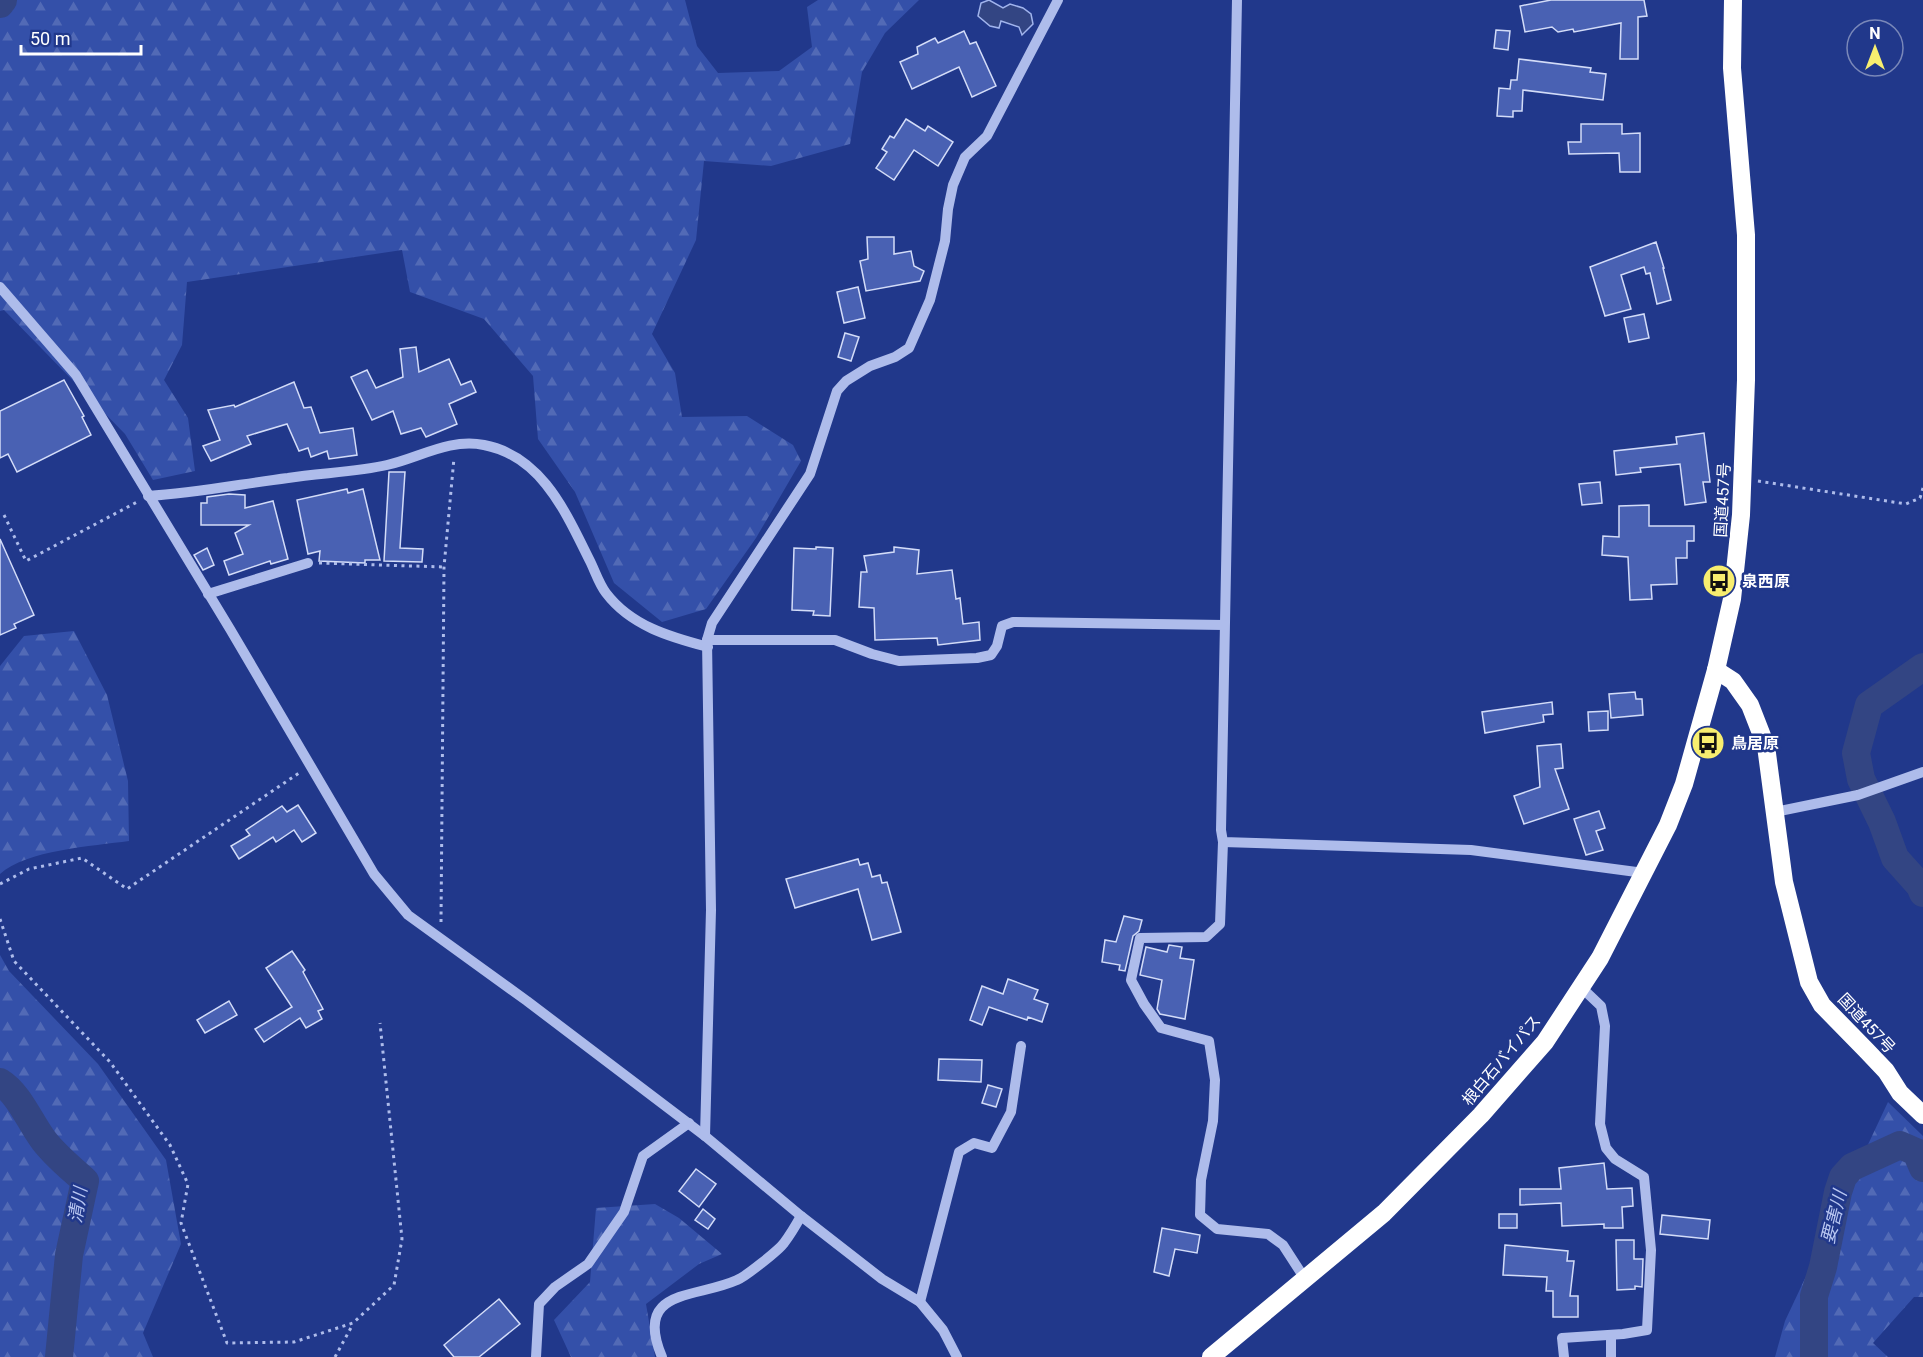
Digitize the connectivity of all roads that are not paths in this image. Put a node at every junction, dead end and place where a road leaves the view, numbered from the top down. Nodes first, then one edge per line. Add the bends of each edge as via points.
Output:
1 (1058, 0) edge
2 (1237, 0) edge
3 (1733, 0) edge
4 (0, 287) edge
5 (148, 496) junction
6 (308, 563) road end
7 (208, 594) junction
8 (1224, 625) junction
9 (708, 644) junction
10 (1716, 670) junction
11 (1923, 772) edge
12 (1775, 812) junction
13 (1222, 842) junction
14 (1644, 873) junction
15 (1581, 987) junction
16 (1022, 1046) dead end
17 (1923, 1116) edge
18 (689, 1123) junction
19 (705, 1136) junction
20 (801, 1216) junction
21 (1305, 1278) junction
22 (920, 1302) junction
23 (1611, 1335) junction
24 (536, 1357) edge
25 (662, 1357) edge
26 (957, 1357) edge
27 (1211, 1357) edge
28 (1564, 1357) edge
29 (1611, 1357) edge

1 - 9 street via 987,136 965,157 953,185 945,241 930,300 909,348 870,366 837,391 810,474 721,606 712,623
2 - 8 street
3 - 10 highway, 国道457号 via 1732,68 1746,235 1746,380 1739,548
4 - 5 street via 76,375
5 - 7 street
5 - 9 street via 387,465 450,444 483,445 519,459 548,485 606,593 634,620 664,635
6 - 7 street
7 - 18 street via 374,874 408,915
8 - 9 street via 1013,622 1002,626 992,655 899,661 835,640
8 - 13 street
9 - 19 street via 711,910
10 - 12 highway, 国道457号 via 1733,681 1750,705 1760,729 1770,767
10 - 14 highway, 根白石バイパス via 1684,784
11 - 12 street via 1858,795
12 - 17 highway, 国道457号 via 1784,882 1809,982 1822,1005
13 - 14 street via 1471,850
13 - 21 street via 1220,924 1206,937 1140,938 1131,980 1161,1028 1209,1041 1215,1080 1213,1121 1201,1180 1200,1215 1217,1229 1268,1234 1283,1245
14 - 15 highway, 根白石バイパス
15 - 21 highway, 根白石バイパス via 1545,1042 1481,1115 1384,1213
15 - 23 street via 1601,1006 1605,1026 1600,1124 1606,1148 1615,1159 1644,1177 1651,1250 1647,1330
16 - 22 street via 1011,1112 992,1148 974,1143 959,1152
18 - 19 street
18 - 24 street via 643,1156 624,1212 588,1264 555,1287 539,1304
19 - 20 street
20 - 22 street via 882,1279
20 - 25 street via 783,1246 738,1280 670,1301 655,1314 653,1327
21 - 27 highway, 根白石バイパス
22 - 26 street via 943,1330
23 - 28 street via 1562,1338
23 - 29 street

